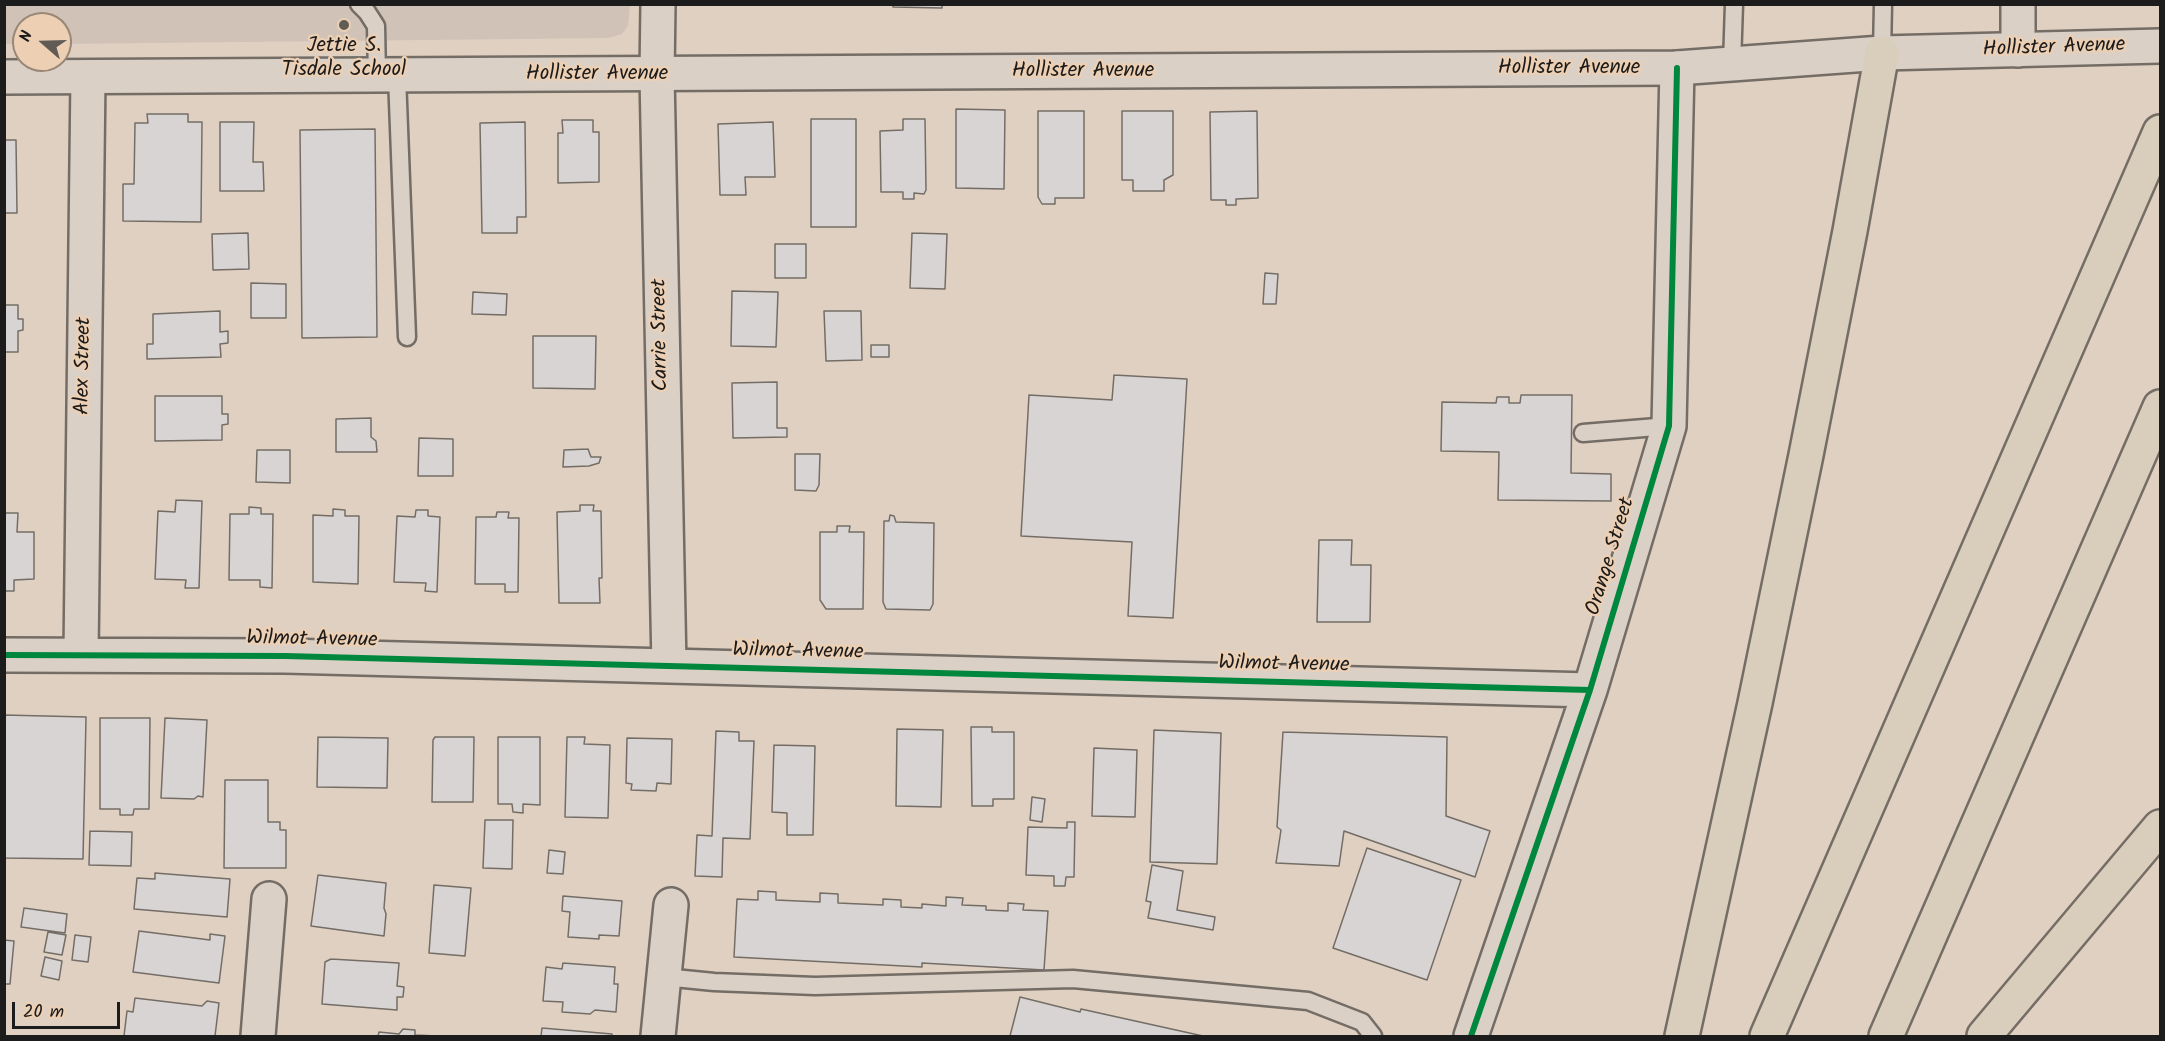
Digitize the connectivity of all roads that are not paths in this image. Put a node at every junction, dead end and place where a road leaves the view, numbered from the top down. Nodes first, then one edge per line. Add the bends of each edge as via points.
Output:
1 (359, 4) edge
2 (658, 4) edge
3 (1734, 4) edge
4 (1883, 4) edge
5 (2018, 4) edge
6 (2160, 46) edge
7 (2018, 50) junction
8 (1882, 53) junction
9 (1732, 64) junction
10 (1677, 68) junction
11 (657, 75) junction
12 (387, 76) junction
13 (4, 77) edge
14 (88, 77) junction
15 (2160, 132) edge
16 (406, 337) dead end
17 (2160, 407) edge
18 (1669, 426) junction
19 (1583, 433) dead end
20 (81, 654) junction
21 (4, 655) edge
22 (669, 666) junction
23 (1590, 690) junction
24 (2160, 827) edge
25 (269, 899) dead end
26 (671, 905) dead end
27 (664, 977) junction
28 (258, 1036) edge
29 (658, 1036) edge
30 (1373, 1036) edge
31 (1471, 1036) edge
32 (1682, 1036) edge
33 (1767, 1036) edge
34 (1886, 1036) edge
35 (1984, 1036) edge

1 - 12 lane via 376,26
2 - 11 street, Carrie Street
3 - 9 lane
4 - 8 lane
5 - 7 street
6 - 7 street, Hollister Avenue
7 - 8 street, Hollister Avenue
8 - 9 street, Hollister Avenue
8 - 32 highway via 1803,466
9 - 10 street, Hollister Avenue
10 - 11 street, Hollister Avenue
10 - 18 street, Orange Street
11 - 12 street, Hollister Avenue
11 - 22 street, Carrie Street
12 - 14 street, Hollister Avenue
12 - 16 lane
13 - 14 street, Hollister Avenue
14 - 20 street, Alex Street
15 - 33 highway
17 - 34 highway
18 - 19 lane
18 - 23 street, Orange Street
20 - 21 street, Wilmot Avenue
20 - 22 street, Wilmot Avenue
22 - 23 street, Wilmot Avenue
23 - 31 street, Orange Street
24 - 35 highway
25 - 28 street
26 - 27 street
27 - 29 street
27 - 30 lane via 815,986 1073,980 1308,1001 1362,1022

